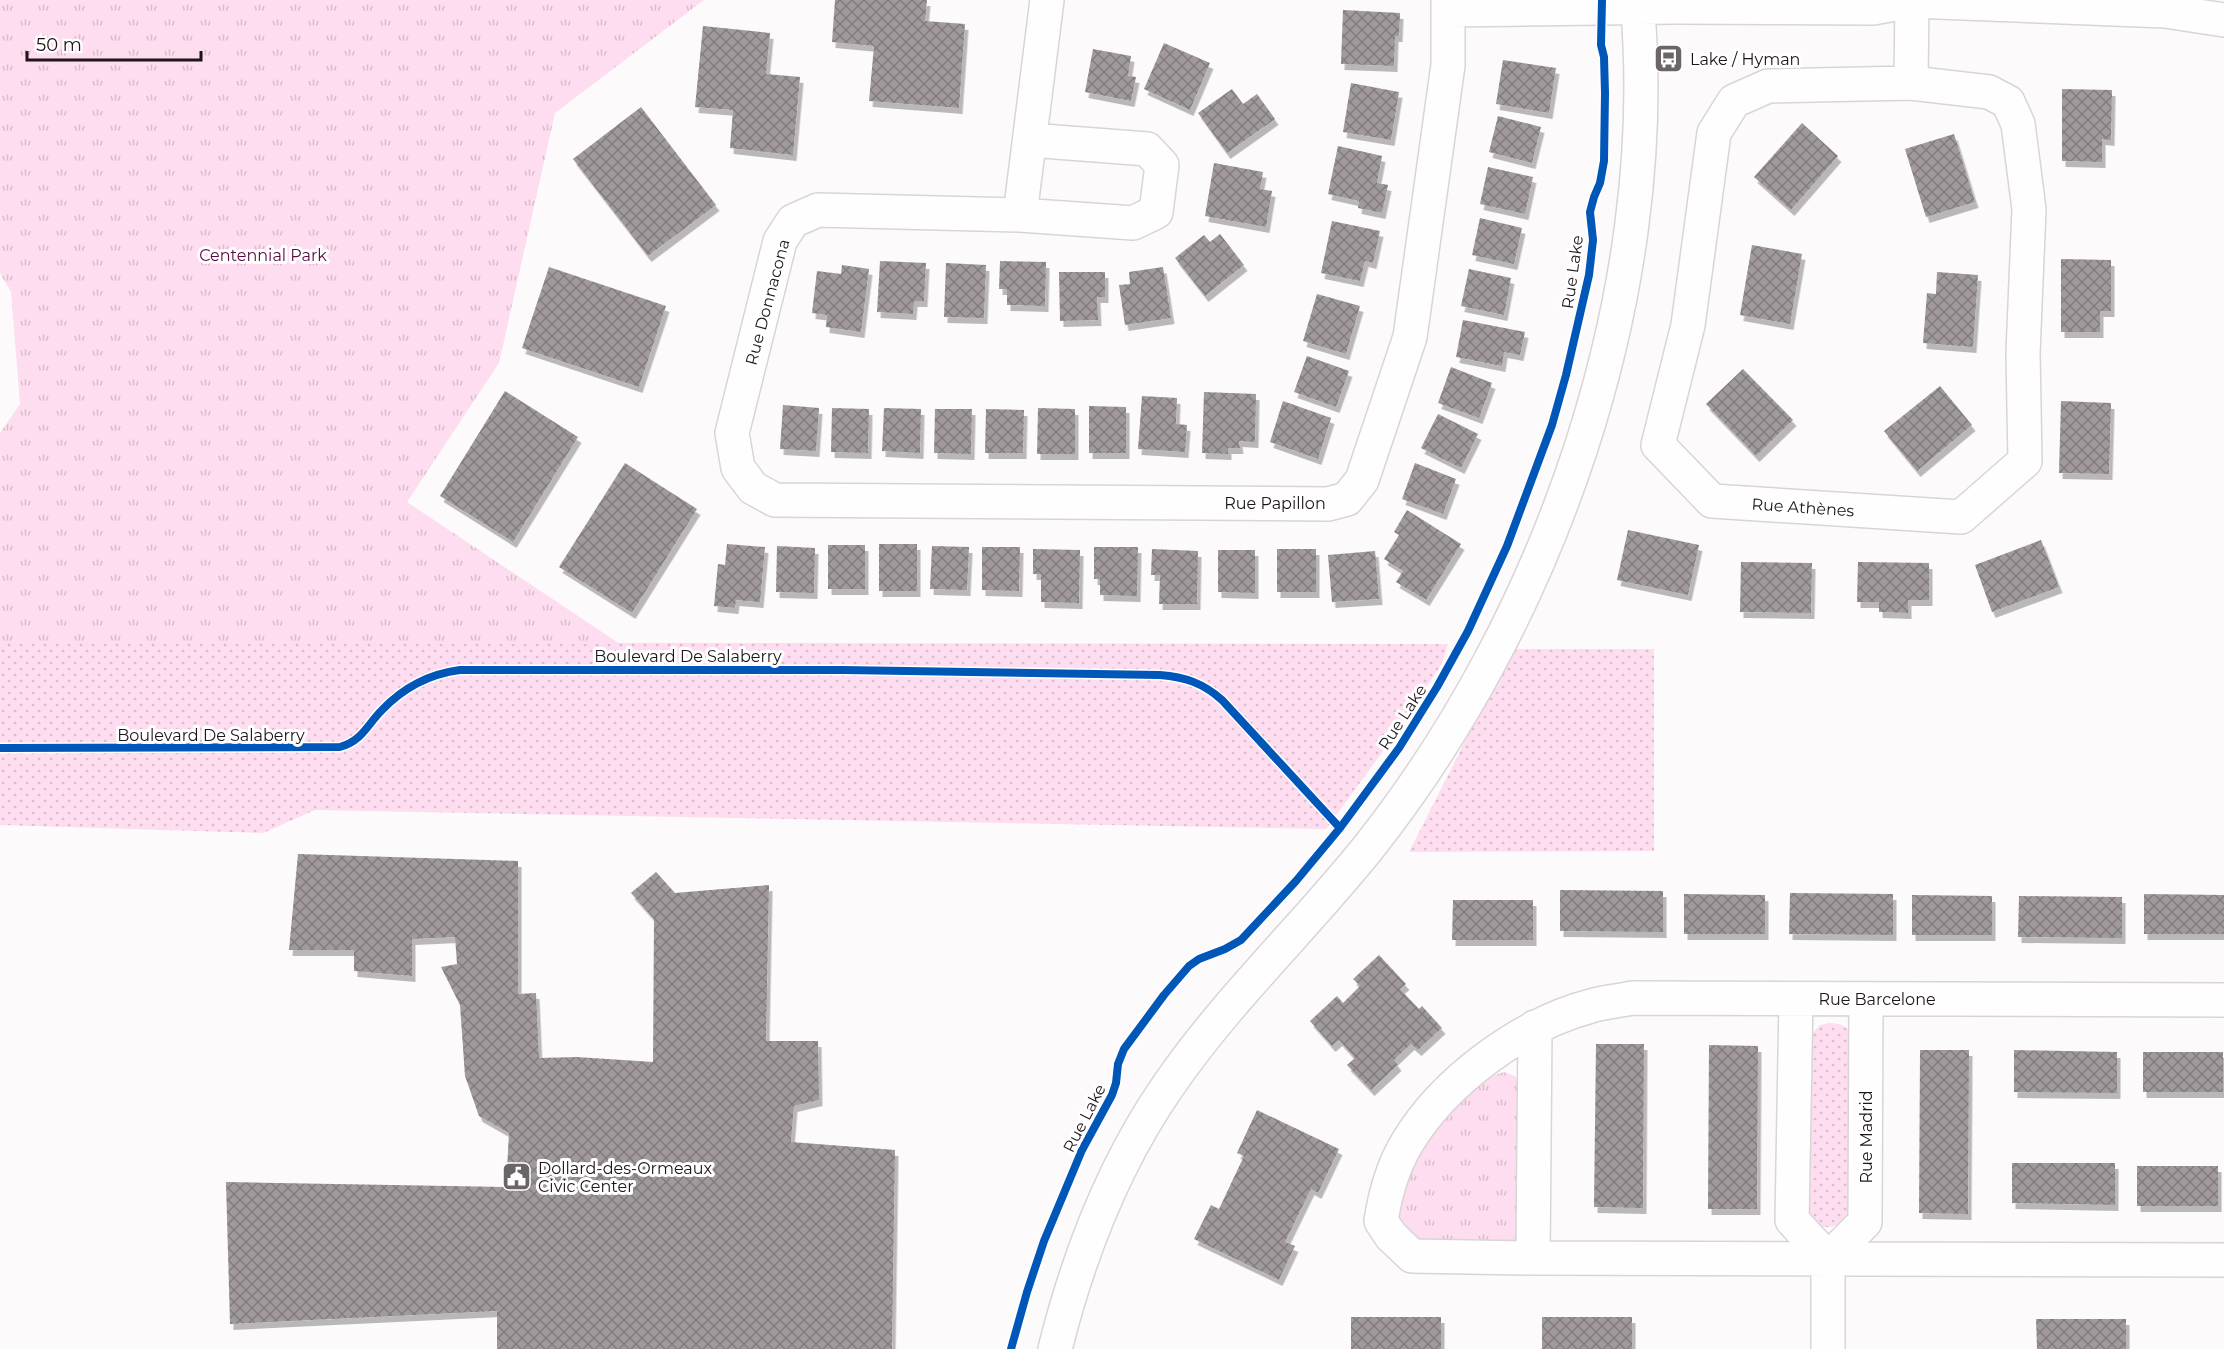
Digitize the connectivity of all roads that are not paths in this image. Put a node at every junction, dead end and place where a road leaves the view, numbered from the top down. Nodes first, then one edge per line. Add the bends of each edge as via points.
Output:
1 (1047, 0) edge
2 (1912, 0) edge
3 (1637, 4) edge
4 (1448, 5) edge
5 (2165, 5) edge
6 (2224, 20) edge
7 (1911, 83) junction
8 (1030, 140) junction
9 (1020, 215) junction
10 (738, 468) joint
11 (1796, 999) junction
12 (1866, 999) junction
13 (2224, 1000) edge
14 (1535, 1027) junction
15 (1533, 1258) junction
16 (1828, 1259) junction
17 (2224, 1260) edge
18 (1055, 1349) edge
19 (1828, 1349) edge

1 - 8 street
2 - 3 street via 1873,8
2 - 5 street
2 - 7 street
3 - 4 street
3 - 18 street via 1642,47 1638,158 1623,275 1583,439 1539,558 1487,667 1409,793 1352,868 1208,1033 1157,1102 1121,1168 1096,1226 1075,1278
4 - 10 street, Rue Papillon via 1448,65 1410,337 1362,480 1347,499 1328,504 775,500 753,488
5 - 6 street
7 - 7 street, Rue Athènes via 1989,92 2008,102 2018,124 2029,209 2023,353 2025,461 1961,517 1712,501 1658,445 1688,325 1714,133 1734,101 1768,86
8 - 9 street
8 - 9 street, Rue Donnacona via 1147,149 1162,165 1156,212 1133,223
9 - 10 street, Rue Donnacona via 818,210 793,221 780,241 732,433
11 - 12 street, Rue Barcelone
11 - 14 street, Rue Barcelone via 1632,998 1590,1006
11 - 16 street via 1792,1220
12 - 13 street, Rue Barcelone
12 - 16 street, Rue Madrid via 1865,1222
14 - 15 street
14 - 15 street, Rue Barcelone via 1478,1064 1443,1096 1407,1143 1385,1195 1381,1221 1412,1256
15 - 16 street, Rue Barcelone
16 - 17 street, Rue Barcelone
16 - 19 street

